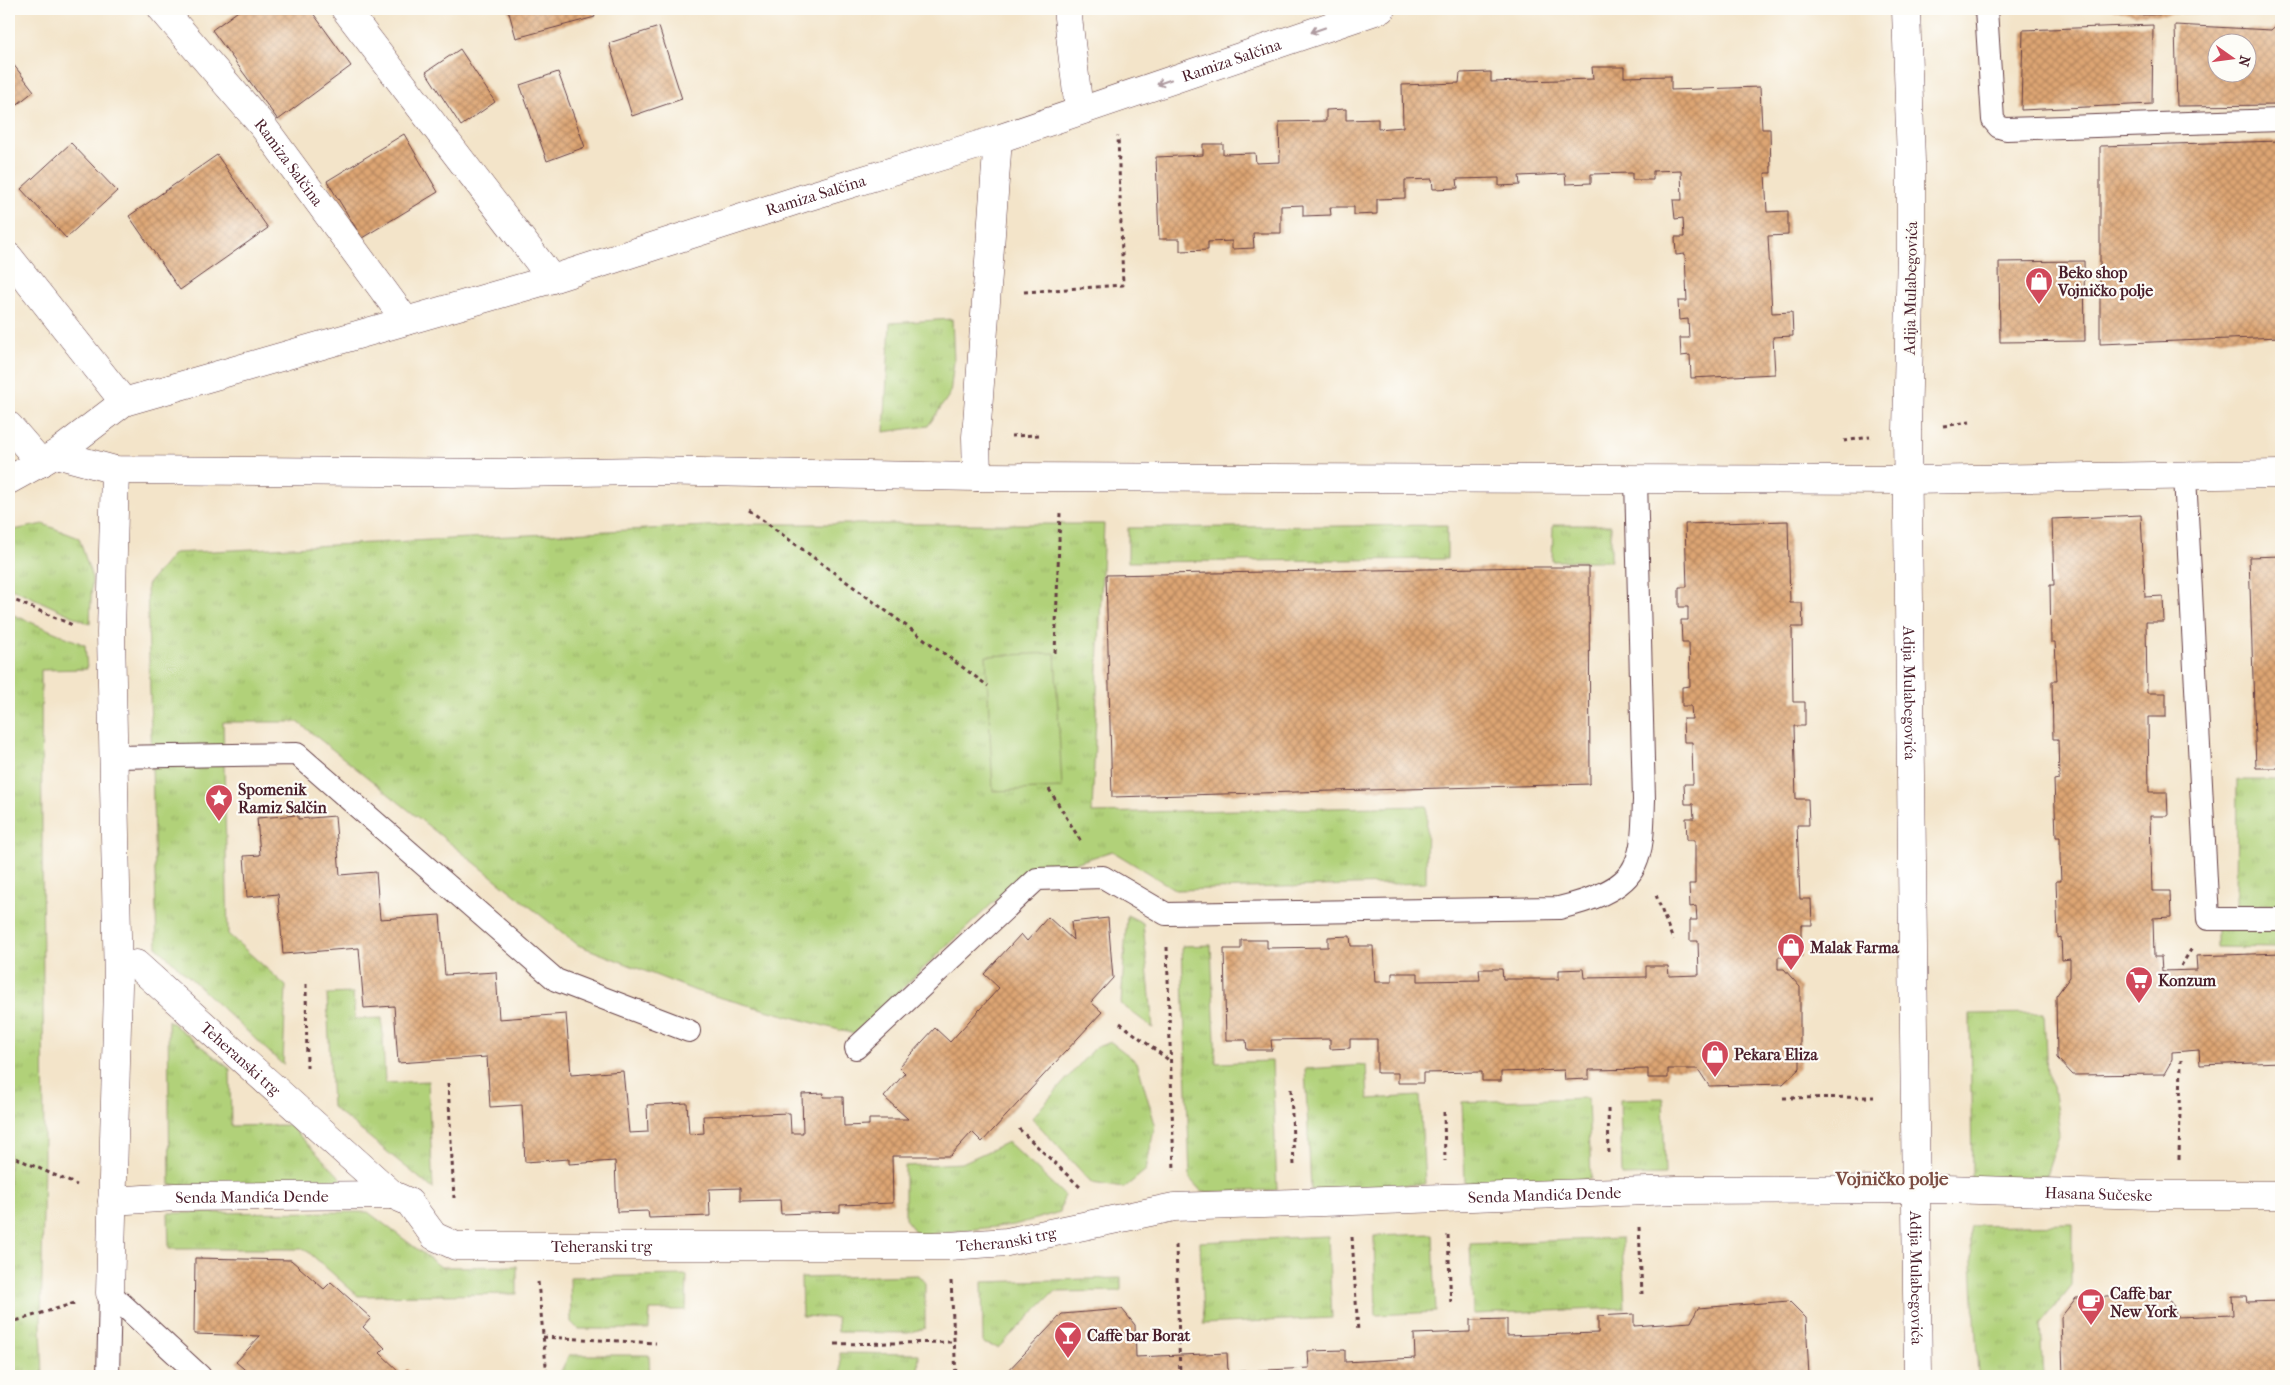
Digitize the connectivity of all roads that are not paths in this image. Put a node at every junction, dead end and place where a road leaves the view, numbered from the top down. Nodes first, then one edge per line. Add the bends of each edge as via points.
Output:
1 (162, 9) edge
2 (345, 9) edge
3 (1067, 9) edge
4 (1381, 9) edge
5 (1906, 9) edge
6 (1986, 9) edge
7 (1079, 110) junction
8 (2281, 120) edge
9 (998, 139) junction
10 (9, 257) edge
11 (552, 279) junction
12 (406, 321) junction
13 (124, 402) junction
14 (9, 426) edge
15 (49, 458) junction
16 (115, 470) junction
17 (2281, 474) edge
18 (2185, 476) junction
19 (977, 477) junction
20 (1636, 479) junction
21 (9, 480) edge
22 (1908, 480) junction
23 (114, 757) junction
24 (2281, 918) edge
25 (136, 964) dead end
26 (689, 1031) dead end
27 (856, 1048) dead end
28 (1917, 1189) junction
29 (393, 1195) junction
30 (2281, 1195) edge
31 (112, 1201) junction
32 (1174, 1207) joint
33 (110, 1293) junction
34 (108, 1376) edge
35 (200, 1376) edge
36 (1918, 1376) edge

1 - 12 street, Ramiza Salčina via 262,125
2 - 11 street
3 - 7 street
4 -> 7 street, Ramiza Salčina
5 - 22 street, Adija Mulabegovića via 1911,248
6 - 8 lane via 1993,120 1999,127
7 - 9 street, Ramiza Salčina
9 - 11 street, Ramiza Salčina
9 - 19 street via 976,437
10 - 13 street
11 - 12 street, Ramiza Salčina
12 - 13 street, Ramiza Salčina
13 - 15 street, Ramiza Salčina
14 - 15 street
15 - 16 street
15 - 21 street, Ramiza Salčina
16 - 19 street via 511,473 645,470
16 - 23 street via 111,633
17 - 18 street
18 - 22 street
18 - 24 lane via 2208,919
19 - 20 street
20 - 22 street
20 - 27 lane via 1644,800 1642,834 1635,866 1619,884 1595,899 1559,908 1166,914 1103,877 1037,880
22 - 28 street, Adija Mulabegovića
23 - 26 lane via 297,754 556,980
23 - 31 street via 118,986
25 - 29 street, Teheranski trg
28 - 30 street, Hasana Sučeske
28 - 32 street, Senda Mandića Dende via 1637,1191
28 - 36 street, Adija Mulabegovića
29 - 31 street, Senda Mandića Dende via 174,1197
29 - 32 street, Teheranski trg via 409,1202 434,1236 456,1246 949,1246 1007,1242
31 - 33 street
33 - 34 lane
33 - 35 lane

